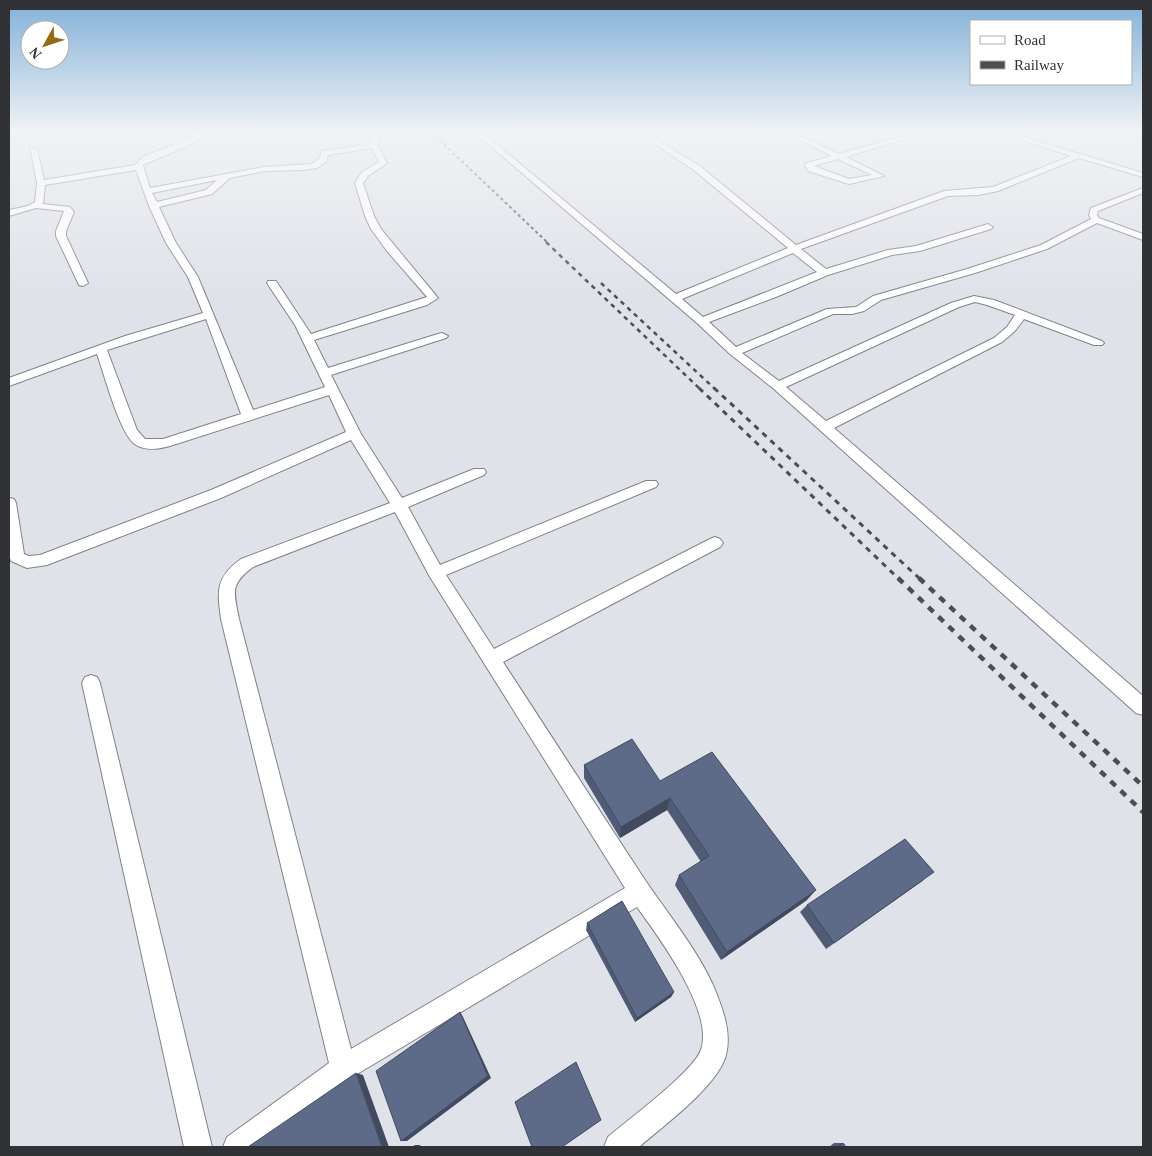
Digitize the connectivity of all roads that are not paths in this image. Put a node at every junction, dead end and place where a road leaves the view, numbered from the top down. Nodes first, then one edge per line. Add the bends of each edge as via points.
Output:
1 (41, 186) edge
2 (145, 186) edge
3 (173, 186) edge
4 (216, 186) edge
5 (360, 186) edge
6 (545, 186) edge
7 (719, 186) edge
8 (1003, 186) edge
9 (1143, 190) edge
10 (146, 191) junction
11 (36, 206) junction
12 (153, 206) junction
13 (9, 213) edge
14 (1096, 220) junction
15 (988, 228) dead end
16 (1143, 237) edge
17 (796, 249) junction
18 (824, 272) junction
19 (83, 283) dead end
20 (272, 283) dead end
21 (675, 298) junction
22 (209, 314) junction
23 (1022, 314) junction
24 (701, 321) junction
25 (442, 336) dead end
26 (308, 338) junction
27 (1098, 342) dead end
28 (101, 348) junction
29 (734, 352) junction
30 (325, 373) junction
31 (9, 382) edge
32 (778, 386) junction
33 (333, 389) junction
34 (249, 416) junction
35 (825, 427) junction
36 (354, 434) junction
37 (479, 472) dead end
38 (651, 484) dead end
39 (9, 502) edge
40 (398, 506) junction
41 (715, 543) dead end
42 (436, 573) junction
43 (491, 659) junction
44 (91, 683) dead end
45 (1143, 707) edge
46 (640, 892) junction
47 (343, 1068) junction
48 (198, 1147) edge
49 (237, 1147) edge
50 (618, 1147) edge

1 - 11 street
2 - 10 street
3 - 10 street
4 - 12 street via 210,192
5 - 26 street via 369,215 390,247 432,298
6 - 21 street
7 - 17 street
8 - 17 street via 978,192 947,192
9 - 14 street via 1094,210
10 - 12 street
11 - 13 street
11 - 19 street via 70,212 61,236
12 - 22 street via 193,277
14 - 16 street
14 - 29 street via 1044,247 877,298 852,311 831,311
15 - 18 street
17 - 18 street
17 - 21 street
18 - 24 street
20 - 26 street
21 - 24 street
22 - 28 street
22 - 34 street
23 - 27 street
23 - 32 street via 981,299 965,301
23 - 35 street via 998,340
24 - 29 street
25 - 30 street
26 - 30 street
28 - 31 street
28 - 34 street via 136,441 148,446 165,443
29 - 32 street
30 - 33 street
32 - 35 street
33 - 34 street
33 - 36 street
35 - 45 street
36 - 39 street via 216,494 41,561 27,562 17,557
36 - 40 street
37 - 40 street
38 - 42 street
40 - 42 street
40 - 47 street via 247,563 232,573 226,588 230,619
41 - 43 street
42 - 43 street
43 - 46 street
44 - 48 street
46 - 47 street
46 - 50 street via 687,961 706,996 716,1041 713,1055 700,1074
47 - 49 street

